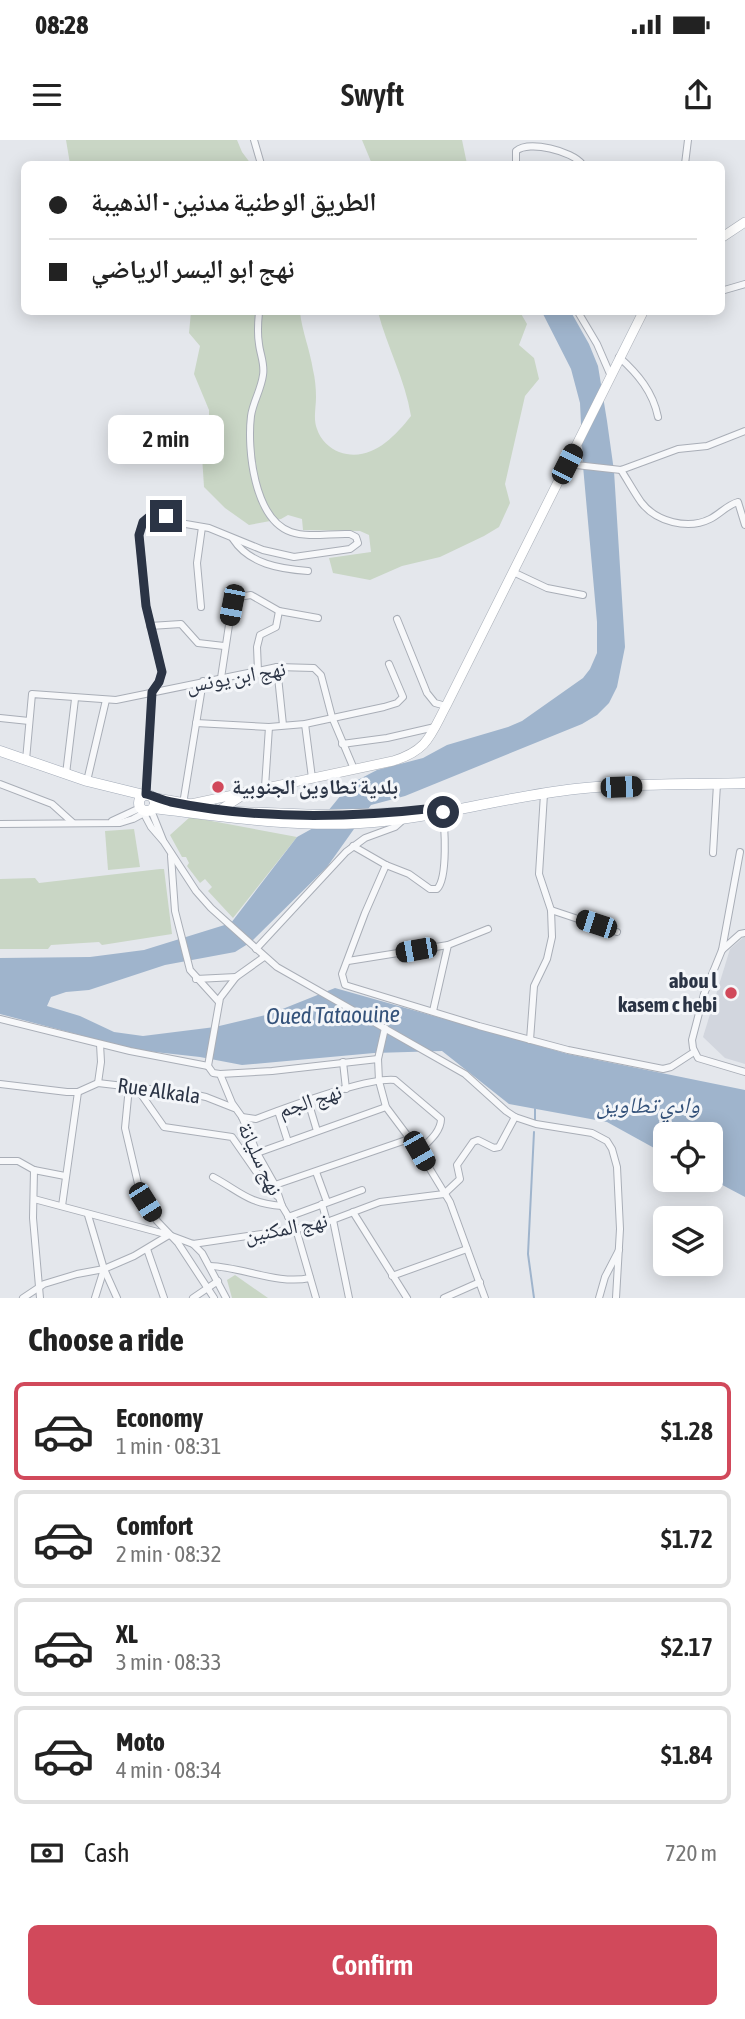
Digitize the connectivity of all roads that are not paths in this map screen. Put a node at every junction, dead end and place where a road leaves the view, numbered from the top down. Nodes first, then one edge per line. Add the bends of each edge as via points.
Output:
1 (254, 140) edge
2 (688, 140) edge
3 (521, 143) edge
4 (260, 161) edge
5 (516, 161) edge
6 (579, 161) edge
7 (685, 161) edge
8 (745, 222) edge
9 (725, 235) edge
10 (745, 284) edge
11 (725, 290) edge
12 (259, 315) edge
13 (580, 315) edge
14 (641, 315) edge
15 (619, 357) junction
16 (608, 379) junction
17 (658, 417) dead end
18 (745, 431) edge
19 (567, 464) junction
20 (621, 470) junction
21 (745, 525) edge
22 (202, 527) junction
23 (233, 537) junction
24 (308, 571) dead end
25 (513, 572) junction
26 (583, 595) dead end
27 (201, 607) dead end
28 (279, 611) junction
29 (318, 618) dead end
30 (397, 619) dead end
31 (150, 626) junction
32 (224, 646) junction
33 (389, 664) dead end
34 (277, 667) junction
35 (258, 671) junction
36 (221, 678) junction
37 (203, 681) junction
38 (152, 692) junction
39 (75, 699) junction
40 (106, 700) junction
41 (446, 706) junction
42 (0, 718) edge
43 (332, 718) junction
44 (29, 721) junction
45 (196, 723) junction
46 (305, 724) junction
47 (283, 726) junction
48 (269, 727) junction
49 (435, 727) junction
50 (342, 744) junction
51 (1, 753) edge
52 (26, 760) junction
53 (354, 769) junction
54 (66, 774) junction
55 (312, 778) junction
56 (87, 781) junction
57 (745, 783) edge
58 (0, 784) edge
59 (717, 784) junction
60 (265, 787) junction
61 (250, 790) junction
62 (544, 794) junction
63 (240, 796) junction
64 (184, 804) junction
65 (146, 805) junction
66 (446, 810) junction
67 (219, 813) junction
68 (245, 815) junction
69 (393, 816) junction
70 (405, 818) junction
71 (72, 822) junction
72 (0, 824) edge
73 (353, 846) junction
74 (740, 852) dead end
75 (713, 853) dead end
76 (171, 854) junction
77 (386, 865) junction
78 (551, 910) junction
79 (488, 929) dead end
80 (617, 932) dead end
81 (745, 933) edge
82 (448, 945) junction
83 (253, 946) junction
84 (722, 950) junction
85 (264, 957) junction
86 (348, 961) junction
87 (236, 977) junction
88 (196, 979) junction
89 (219, 1002) junction
90 (433, 1011) junction
91 (0, 1018) edge
92 (385, 1028) junction
93 (530, 1040) junction
94 (100, 1044) junction
95 (694, 1052) junction
96 (378, 1057) junction
97 (343, 1062) junction
98 (208, 1065) junction
99 (745, 1072) edge
100 (220, 1074) junction
101 (379, 1081) junction
102 (98, 1083) junction
103 (0, 1084) edge
104 (132, 1087) junction
105 (346, 1089) junction
106 (78, 1092) junction
107 (308, 1101) junction
108 (386, 1107) junction
109 (234, 1108) junction
110 (278, 1111) junction
111 (242, 1116) junction
112 (515, 1116) junction
113 (317, 1131) junction
114 (409, 1139) junction
115 (288, 1142) junction
116 (419, 1151) junction
117 (257, 1153) junction
118 (0, 1161) edge
119 (34, 1170) junction
120 (316, 1172) junction
121 (65, 1176) junction
122 (213, 1177) dead end
123 (275, 1185) junction
124 (362, 1190) dead end
125 (444, 1194) junction
126 (278, 1198) junction
127 (34, 1199) junction
128 (325, 1203) junction
129 (61, 1206) junction
130 (282, 1206) junction
131 (353, 1212) junction
132 (88, 1214) junction
133 (288, 1217) junction
134 (330, 1221) junction
135 (296, 1229) junction
136 (169, 1235) junction
137 (194, 1244) junction
138 (467, 1249) junction
139 (620, 1249) junction
140 (147, 1250) junction
141 (210, 1266) junction
142 (104, 1269) junction
143 (392, 1276) junction
144 (310, 1278) junction
145 (218, 1281) junction
146 (480, 1282) junction
147 (38, 1287) junction
148 (207, 1289) junction
149 (23, 1298) edge
150 (40, 1298) edge
151 (95, 1298) edge
152 (117, 1298) edge
153 (164, 1298) edge
154 (193, 1298) edge
155 (214, 1298) edge
156 (226, 1298) edge
157 (316, 1298) edge
158 (349, 1298) edge
159 (407, 1298) edge
160 (444, 1298) edge
161 (485, 1298) edge
162 (599, 1298) edge
163 (615, 1298) edge

1 - 4 street
2 - 7 street
3 - 5 street
3 - 6 street via 565,152
8 - 9 street
10 - 11 street
12 - 23 street via 264,370 251,429 261,499 286,530 349,534 358,543 350,549 294,557
13 - 16 street via 597,344
14 - 15 street
15 - 16 street
15 - 17 street via 651,394
16 - 19 street
18 - 20 street
19 - 20 street
19 - 25 street
20 - 21 street via 643,504 666,520 698,524 738,502
22 - 23 street
22 - 27 street via 197,563
22 - 31 street via 160,515 149,517 139,528
23 - 24 street via 261,562
25 - 26 street via 547,588
25 - 41 street
28 - 29 street
28 - 32 street via 256,597 238,597 232,605
28 - 35 street via 275,627 259,638
30 - 41 street via 427,693 435,703
31 - 32 street via 181,624 198,643
31 - 38 street via 162,672
32 - 36 street
33 - 43 street via 403,697 397,703
34 - 35 street, نهج ابن يونس
34 - 43 street, نهج ابن يونس via 314,668 321,676
34 - 47 street
35 - 36 street, نهج ابن يونس
36 - 37 street, نهج ابن يونس
37 - 38 street, نهج ابن يونس
37 - 45 street
38 - 40 street, نهج ابن يونس
38 - 65 street
39 - 40 street, نهج ابن يونس
39 - 44 street, نهج ابن يونس via 32,694
39 - 54 street
40 - 56 street
41 - 49 street
42 - 44 street
43 - 46 street
43 - 50 street
44 - 52 street
45 - 48 street
45 - 64 street
46 - 47 street
46 - 55 street
47 - 48 street
48 - 60 street
49 - 50 street
49 - 53 street via 417,752
50 - 53 street
51 - 52 main road
52 - 54 main road
53 - 55 street
54 - 56 main road
55 - 60 street
56 - 65 main road
57 - 59 main road
58 - 71 street via 52,804
59 - 62 main road
59 - 75 street
60 - 61 street
61 - 63 street
61 - 64 street
62 - 66 main road
62 - 78 street via 539,874
63 - 67 street
63 - 68 street via 237,802
64 - 65 main road
64 - 67 main road
65 - 67 main road
65 - 71 street via 110,822
65 - 76 street
66 - 69 main road
66 - 70 main road
66 - 77 street via 440,887 430,889
67 - 68 main road
68 - 69 main road via 321,824
69 - 70 main road
70 - 73 street
71 - 72 street
73 - 77 street
73 - 83 street
74 - 84 street
76 - 83 street via 196,891
76 - 88 street via 175,911
77 - 86 street
78 - 80 street
78 - 93 street via 551,947 534,986
79 - 82 street
81 - 84 street
82 - 86 street
82 - 90 street
83 - 85 street
84 - 95 street via 704,994 692,1040
85 - 87 street
85 - 92 street
86 - 90 street via 342,974 345,985
87 - 88 street
87 - 89 street
88 - 89 street
89 - 98 street
90 - 93 street
91 - 94 street
92 - 96 street
92 - 112 street via 465,1073
93 - 95 street via 663,1069
94 - 98 street
94 - 102 street
95 - 99 street via 707,1062
96 - 97 street
96 - 101 street
97 - 100 street
97 - 105 street
98 - 100 street
100 - 109 street, نهج سليانة
101 - 105 street, نهج الجم
101 - 108 street
101 - 116 street via 399,1082 441,1119
102 - 104 street, Rue Alkala
102 - 106 street, Rue Alkala
103 - 106 street, Rue Alkala
104 - 109 street, Rue Alkala via 206,1097
104 - 126 street via 164,1127 232,1137
104 - 136 street via 125,1128 137,1184
105 - 107 street, نهج الجم
106 - 121 street
107 - 110 street, نهج الجم
107 - 113 street
108 - 113 street
108 - 114 street
109 - 111 street, نهج سليانة
110 - 111 street, نهج الجم via 256,1119
110 - 115 street
111 - 117 street, نهج سليانة
112 - 125 street via 499,1147 473,1142 457,1164 460,1179
112 - 139 street via 592,1133 607,1141 617,1167
113 - 115 street
114 - 116 street
114 - 120 street
115 - 117 street
116 - 125 street
117 - 123 street, نهج سليانة
118 - 119 street via 18,1161
119 - 121 street
119 - 127 street
120 - 123 street
120 - 128 street
121 - 129 street
122 - 130 street via 243,1197
123 - 126 street, نهج سليانة
124 - 128 street
125 - 131 street, نهج المكنين via 380,1202
125 - 138 street
126 - 130 street, نهج سليانة
127 - 129 street, نهج المكنين
127 - 147 street
128 - 133 street
128 - 134 street
129 - 132 street, نهج المكنين
130 - 133 street, نهج سليانة
131 - 134 street, نهج المكنين
131 - 143 street
132 - 136 street, نهج المكنين
132 - 142 street
133 - 135 street, نهج سليانة
134 - 135 street, نهج المكنين
134 - 158 street
135 - 137 street, نهج المكنين
135 - 144 street, نهج سليانة
136 - 137 street, نهج المكنين
136 - 140 street
136 - 148 street
137 - 141 street
138 - 143 street
138 - 146 street
139 - 162 street
139 - 163 street
140 - 142 street
140 - 153 street
141 - 144 street via 287,1280
141 - 145 street
142 - 147 street
142 - 151 street
142 - 152 street
143 - 159 street
144 - 157 street, نهج سليانة
145 - 148 street
145 - 156 street
146 - 160 street
146 - 161 street
147 - 149 street
147 - 150 street
148 - 154 street
148 - 155 street

